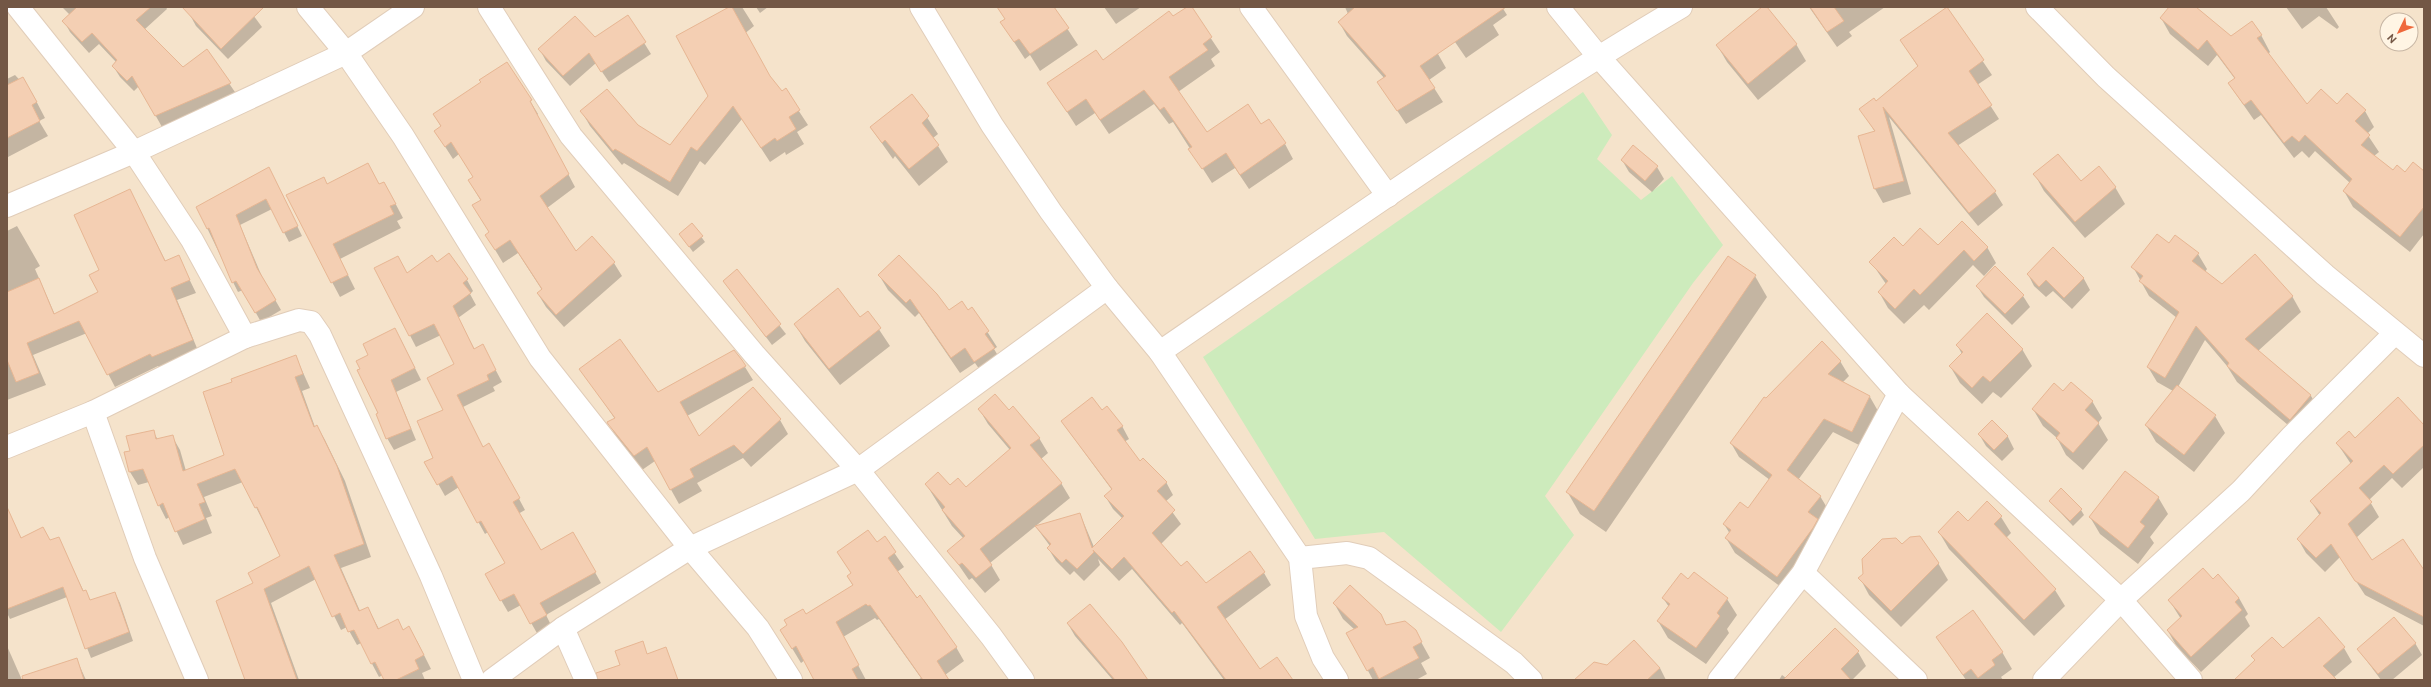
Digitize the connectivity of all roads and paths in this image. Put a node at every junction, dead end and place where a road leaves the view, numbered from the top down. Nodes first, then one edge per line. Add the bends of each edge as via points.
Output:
1 (18, 7) edge
2 (308, 7) edge
3 (413, 7) edge
4 (489, 7) edge
5 (921, 7) edge
6 (1251, 7) edge
7 (1558, 7) edge
8 (1681, 7) edge
9 (2037, 7) edge
10 (346, 53) junction
11 (1598, 56) junction
12 (134, 152) junction
13 (1388, 196) junction
14 (7, 206) edge
15 (1107, 288) junction
16 (2395, 333) junction
17 (245, 337) junction
18 (1160, 352) junction
19 (2424, 356) edge
20 (1899, 394) junction
21 (93, 412) junction
22 (7, 447) edge
23 (858, 470) junction
24 (690, 548) junction
25 (1300, 558) junction
26 (1803, 573) junction
27 (2121, 600) junction
28 (563, 628) junction
29 (197, 680) edge
30 (474, 680) edge
31 (492, 680) edge
32 (586, 680) edge
33 (791, 680) edge
34 (1023, 680) edge
35 (1337, 680) edge
36 (1531, 680) edge
37 (1719, 680) edge
38 (1916, 680) edge
39 (2044, 680) edge
40 (2191, 680) edge

1 - 12 street
2 - 10 street
3 - 10 street
4 - 23 street via 571,136 754,354
5 - 15 street via 992,126
6 - 13 street
7 - 11 street
8 - 11 street
9 - 16 street via 2106,77 2325,276
10 - 12 street
10 - 24 street via 403,136 540,358
11 - 13 street
11 - 20 street
12 - 14 street
12 - 17 street via 192,240
13 - 18 street
15 - 18 street
15 - 23 street
16 - 19 street
16 - 27 street via 2241,491
17 - 21 street
17 - 30 street via 299,320 311,322 320,335 431,576
18 - 25 street
20 - 26 street
20 - 27 street
21 - 22 street
21 - 29 street via 145,558
23 - 24 street
23 - 34 street via 991,636
24 - 28 street
24 - 33 street via 758,628
25 - 35 street via 1306,616 1324,658
25 - 36 street via 1347,553 1369,558 1514,662
26 - 37 street
26 - 38 street
27 - 39 street
27 - 40 street
28 - 31 street
28 - 32 street

